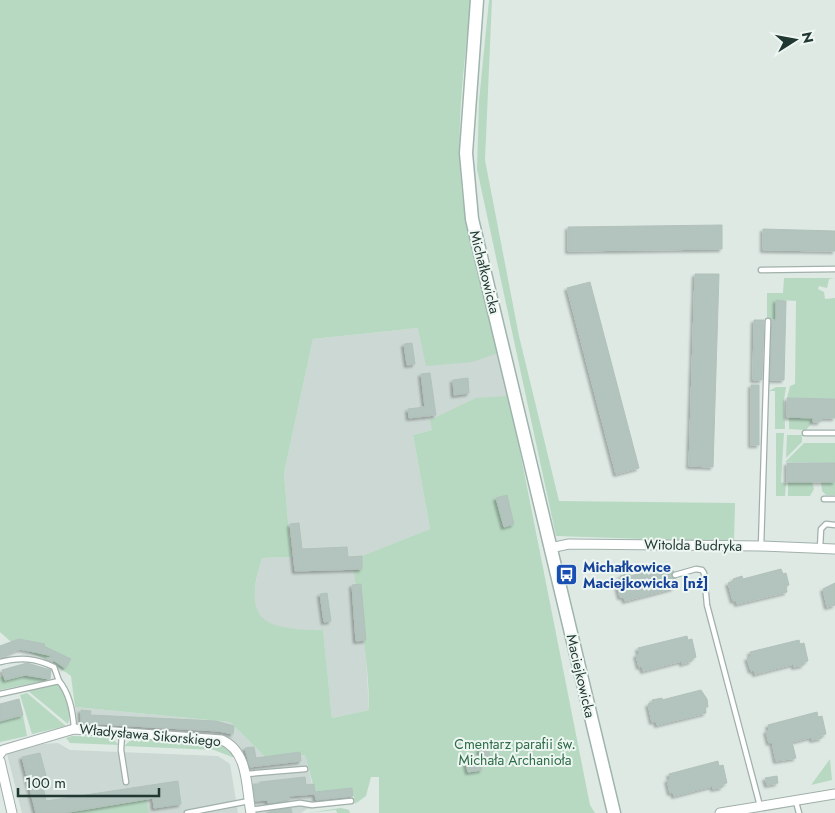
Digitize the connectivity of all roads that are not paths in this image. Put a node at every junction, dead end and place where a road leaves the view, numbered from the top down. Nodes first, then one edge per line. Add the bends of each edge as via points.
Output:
1 (477, 0) edge
2 (761, 270) dead end
3 (835, 270) edge
4 (768, 321) dead end
5 (805, 433) dead end
6 (835, 433) edge
7 (824, 499) dead end
8 (835, 499) edge
9 (835, 524) edge
10 (549, 543) junction
11 (761, 546) junction
12 (820, 548) junction
13 (835, 549) edge
14 (675, 575) dead end
15 (0, 662) edge
16 (59, 681) junction
17 (0, 694) edge
18 (74, 729) junction
19 (122, 733) junction
20 (0, 754) edge
21 (0, 761) edge
22 (305, 770) dead end
23 (245, 775) junction
24 (126, 782) dead end
25 (835, 794) edge
26 (351, 801) dead end
27 (796, 802) junction
28 (761, 807) junction
29 (250, 808) edge
30 (9, 812) edge
31 (187, 813) edge
32 (614, 813) edge
33 (720, 813) edge
34 (799, 813) edge

1 - 10 street, Michałkowicka via 466,153 472,219
2 - 3 lane
4 - 11 lane
5 - 6 lane
7 - 8 lane
9 - 12 lane via 826,524 820,529
10 - 11 street, Witolda Budryka
10 - 32 street, Maciejkowicka
11 - 12 street, Witolda Budryka
12 - 13 street, Witolda Budryka
14 - 28 lane via 696,569 704,573 707,604
15 - 16 lane via 17,658 38,659 54,667
16 - 17 lane
16 - 18 lane via 66,689
18 - 19 street, Władysława Sikorskiego
18 - 20 street, Władysława Sikorskiego via 3,750
19 - 23 street, Władysława Sikorskiego via 222,740 230,743 241,755
19 - 24 lane
21 - 30 street
22 - 23 lane
23 - 29 street, Władysława Sikorskiego
25 - 27 street
26 - 29 lane via 312,805 300,802
27 - 28 street
27 - 34 lane
28 - 33 street
29 - 31 lane

